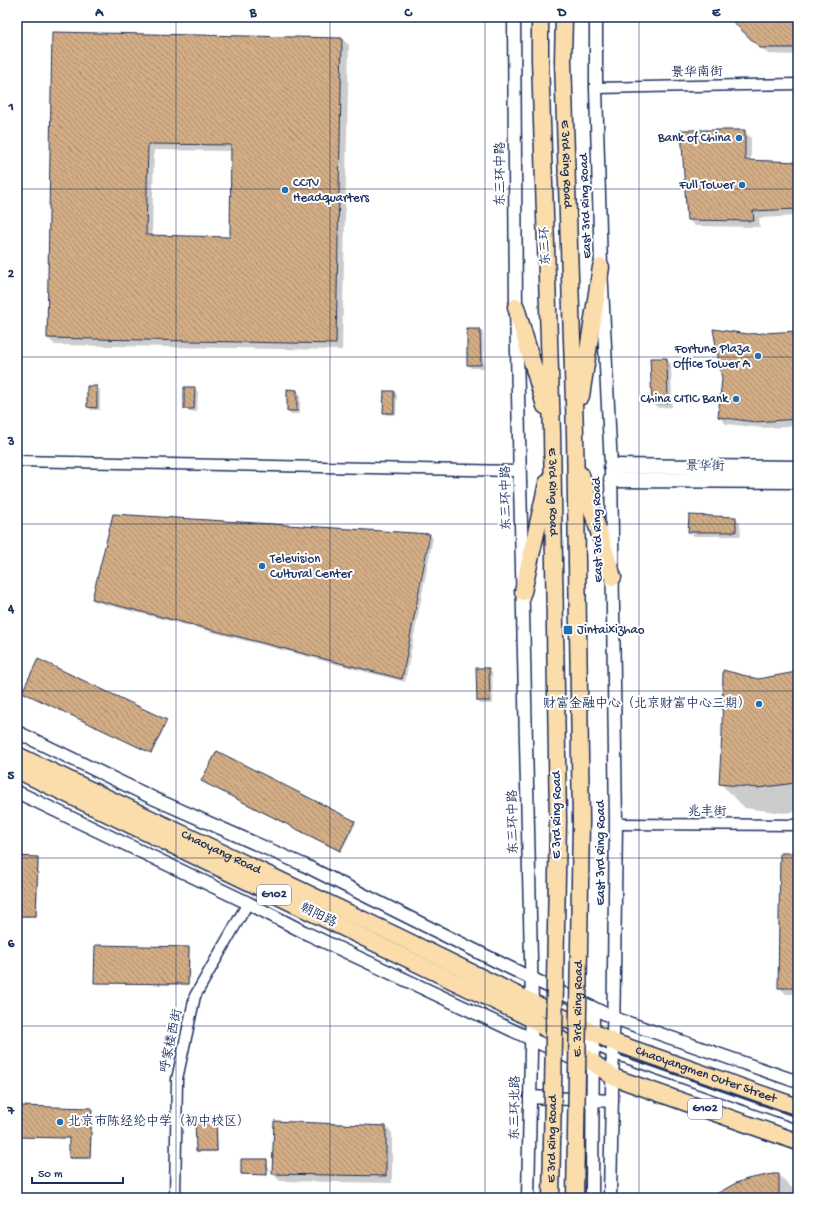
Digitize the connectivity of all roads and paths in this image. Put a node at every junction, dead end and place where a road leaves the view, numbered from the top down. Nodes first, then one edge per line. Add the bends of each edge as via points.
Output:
1 (514, 17) edge
2 (540, 17) edge
3 (564, 17) edge
4 (596, 17) edge
5 (798, 84) edge
6 (596, 88) junction
7 (601, 267) junction
8 (516, 307) junction
9 (552, 433) junction
10 (575, 433) junction
11 (553, 456) junction
12 (575, 457) junction
13 (17, 460) edge
14 (798, 468) edge
15 (520, 471) junction
16 (611, 473) junction
17 (798, 481) edge
18 (612, 577) junction
19 (523, 592) junction
20 (17, 732) edge
21 (17, 755) edge
22 (17, 770) edge
23 (17, 792) edge
24 (581, 821) joint
25 (616, 824) junction
26 (798, 825) edge
27 (248, 902) junction
28 (531, 978) junction
29 (532, 1003) junction
30 (593, 1008) junction
31 (614, 1018) junction
32 (532, 1019) junction
33 (559, 1032) dead end
34 (531, 1038) junction
35 (573, 1038) dead end
36 (593, 1040) junction
37 (613, 1049) junction
38 (593, 1065) junction
39 (612, 1077) junction
40 (798, 1082) edge
41 (530, 1097) junction
42 (592, 1100) junction
43 (612, 1101) junction
44 (798, 1107) edge
45 (798, 1121) edge
46 (798, 1142) edge
47 (175, 1198) edge
48 (528, 1198) edge
49 (551, 1198) edge
50 (575, 1198) edge
51 (592, 1198) edge
52 (610, 1198) edge

1 - 8 street, 东三环中路
2 - 9 highway, 东三环
3 - 10 highway, E 3rd Ring Road
4 - 6 street, East 3rd Ring Road
5 - 6 street, 景华南街
6 - 7 street, East 3rd Ring Road
7 - 10 highway
7 - 16 street, East 3rd Ring Road
8 - 9 highway
8 - 15 street, 东三环中路
9 - 11 highway, E 3rd Ring Road
10 - 12 highway, E 3rd Ring Road
11 - 19 highway
11 - 49 highway, E 3rd Ring Road, bridge via 558,821
12 - 18 highway
12 - 24 highway, E 3rd Ring Road
13 - 15 street
14 - 16 main road, 景华街
15 - 19 street, 东三环中路
16 - 17 main road
16 - 18 street, East 3rd Ring Road
18 - 25 street, East 3rd Ring Road
19 - 28 street, 东三环中路
20 - 28 street via 155,799 304,865
21 - 29 highway, Chaoyang Road / G102
22 - 32 highway, 朝阳路 / G102
23 - 27 street, 朝阳路
24 - 50 highway, E. 3rd. Ring Road, bridge
25 - 26 street, 兆丰街
25 - 31 street, East 3rd Ring Road
27 - 34 street, 朝阳路 via 304,932
27 - 47 street, 呼家楼西街 via 195,996 177,1079
28 - 29 street, 东三环中路
28 - 30 street, Chaoyangmen Outer Street
29 - 32 street, 东三环北路
29 - 36 highway, G102
30 - 31 street, Chaoyangmen Outer Street
30 - 36 street
31 - 37 street, East 3rd Ring Road
31 - 40 street, Chaoyangmen Outer Street
32 - 33 lane
32 - 34 street, 东三环北路
32 - 38 highway, G102
34 - 38 street, 朝阳路
34 - 41 street, 东三环北路
35 - 36 lane
36 - 37 highway, G102
36 - 38 street
37 - 39 street, East 3rd Ring Road
37 - 44 highway, Chaoyangmen Outer Street / G102
37 - 45 lane
38 - 39 highway, G102
38 - 42 street
39 - 43 street
39 - 46 highway, G102
41 - 42 street
41 - 48 street, 东三环北路
42 - 43 street
42 - 51 street
43 - 52 street

